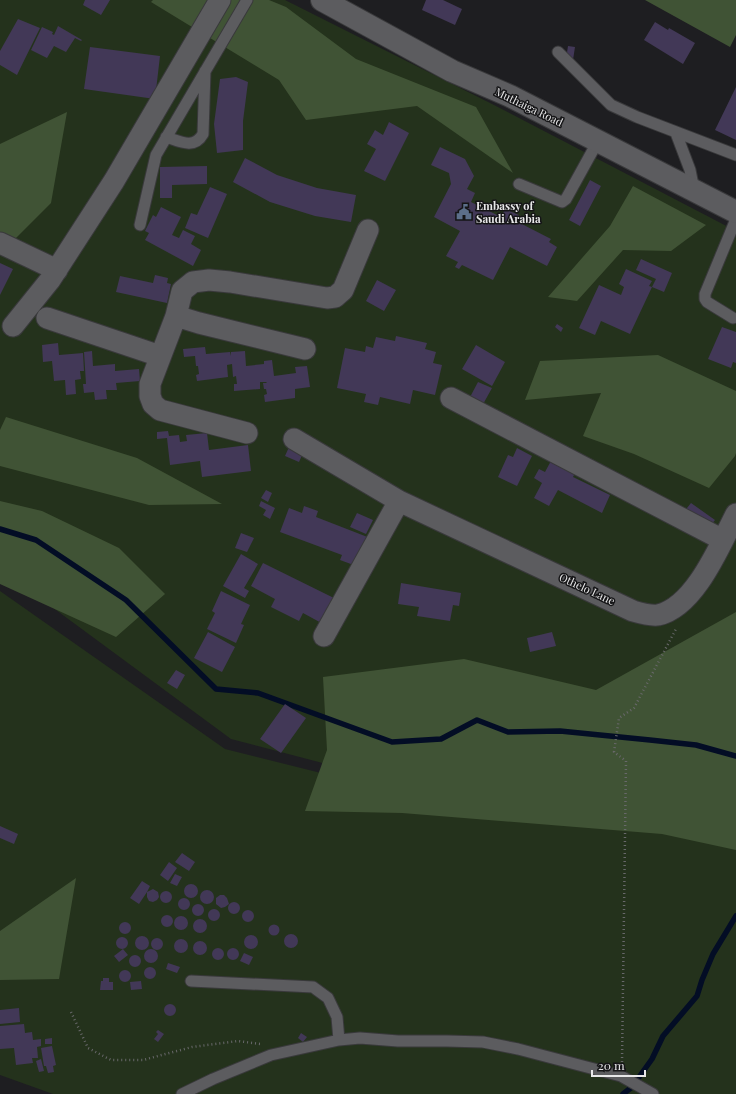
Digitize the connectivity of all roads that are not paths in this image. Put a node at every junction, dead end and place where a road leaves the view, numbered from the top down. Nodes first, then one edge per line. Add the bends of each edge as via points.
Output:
1 (220, 0) edge
2 (247, 0) edge
3 (322, 0) edge
4 (558, 52) dead end
5 (205, 70) junction
6 (676, 133) junction
7 (166, 137) junction
8 (598, 142) junction
9 (736, 155) edge
10 (519, 184) dead end
11 (694, 190) junction
12 (736, 212) edge
13 (736, 219) edge
14 (140, 225) dead end
15 (368, 230) dead end
16 (0, 243) edge
17 (56, 270) junction
18 (176, 316) junction
19 (47, 318) dead end
20 (733, 318) dead end
21 (13, 326) dead end
22 (305, 349) dead end
23 (160, 356) junction
24 (451, 398) dead end
25 (247, 433) dead end
26 (294, 439) dead end
27 (398, 501) junction
28 (736, 514) edge
29 (723, 540) junction
30 (324, 636) dead end
31 (191, 981) dead end
32 (339, 1040) junction
33 (182, 1094) edge
34 (653, 1094) edge

1 - 17 street via 114,181
2 - 5 lane
3 - 8 main road, Muthaiga Road via 452,71 510,96
4 - 6 lane via 611,105
5 - 7 lane
5 - 7 lane via 203,134 195,143
6 - 9 lane
6 - 11 lane via 690,170
7 - 14 lane via 156,155
8 - 10 lane via 562,202
8 - 11 main road, Muthaiga Road
11 - 12 main road, Muthaiga Road
13 - 20 lane via 704,299
15 - 18 street via 343,290 335,297 327,298 209,280 193,282 182,291
16 - 17 street
17 - 21 street
18 - 22 street
18 - 23 street
19 - 23 street
23 - 25 street via 150,384 153,404 160,410
24 - 29 street
26 - 27 street, Othelo Lane
27 - 29 street, Othelo Lane via 633,611 656,616 670,610 688,596 702,578
27 - 30 street
28 - 29 street, Othelo Lane
31 - 32 lane via 313,986 328,998 337,1017
32 - 33 lane via 271,1055
32 - 34 lane via 360,1038 483,1042 621,1076

